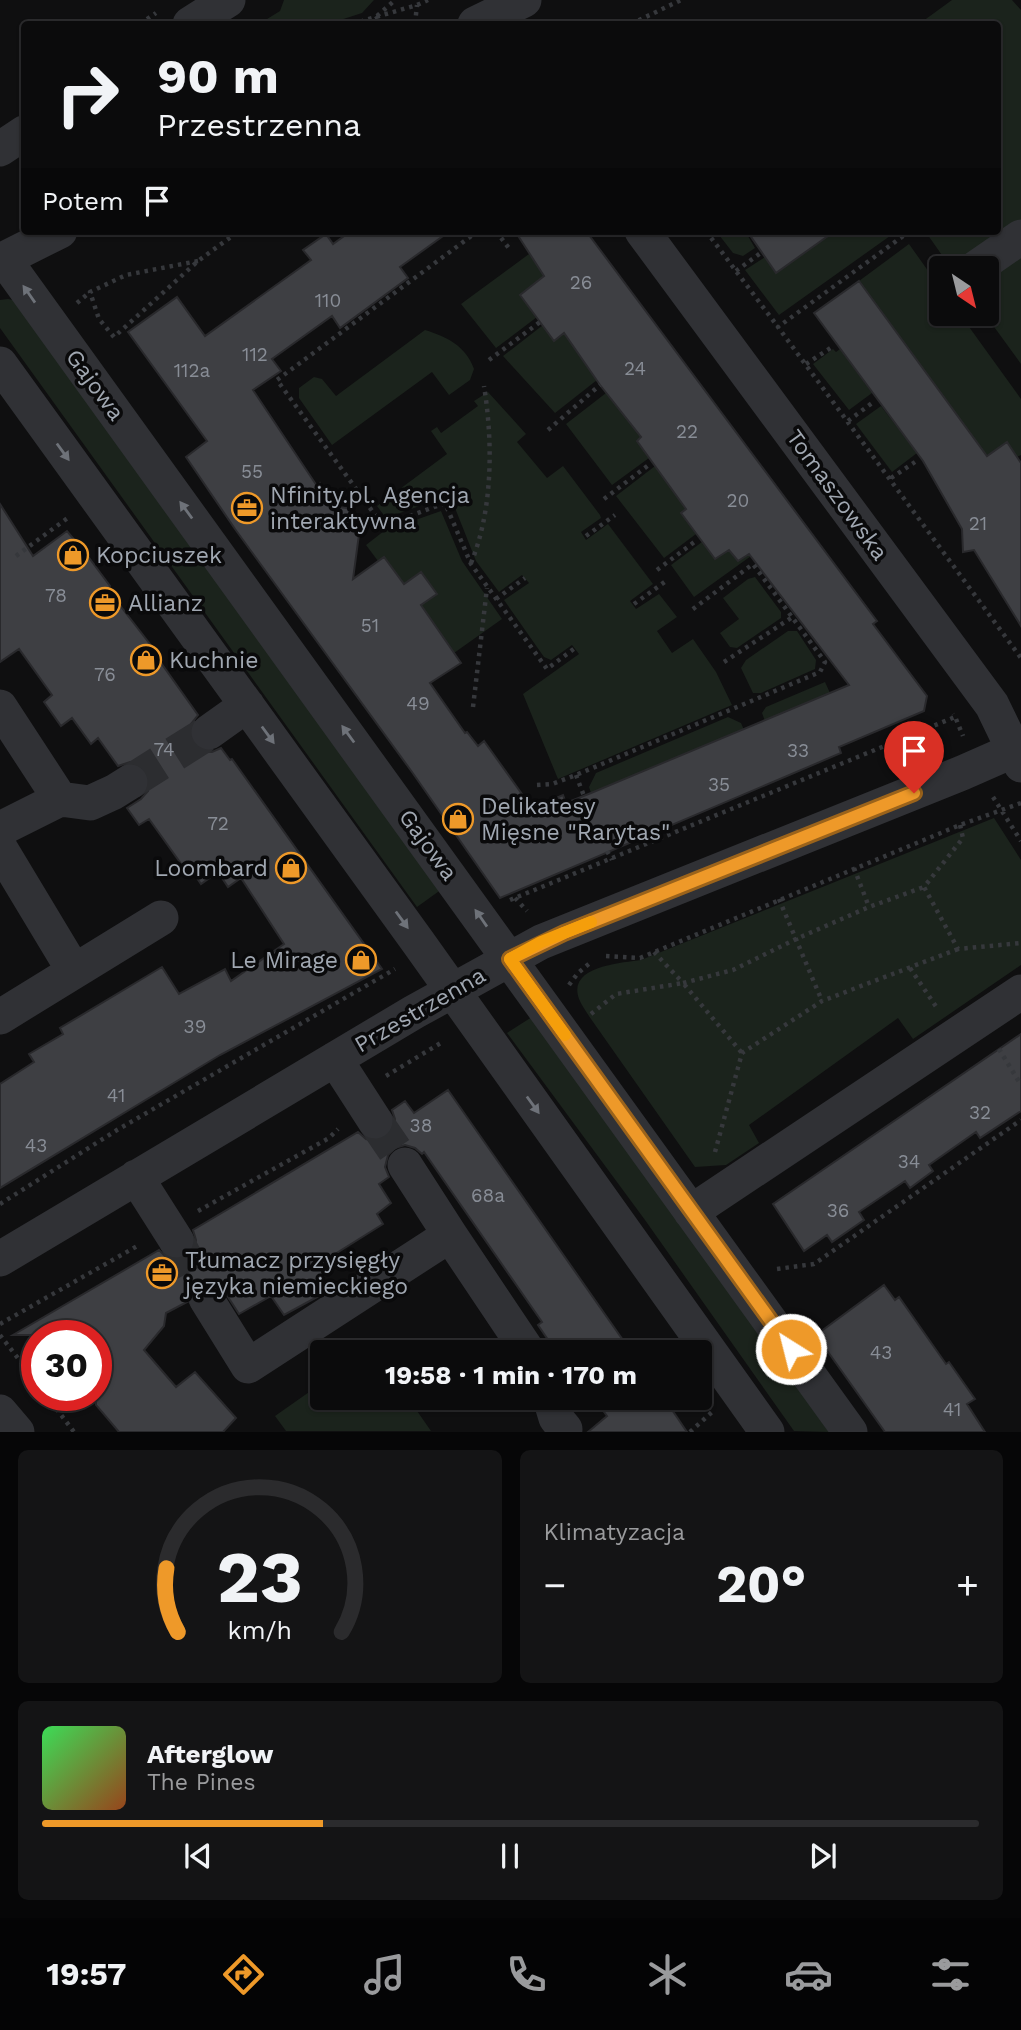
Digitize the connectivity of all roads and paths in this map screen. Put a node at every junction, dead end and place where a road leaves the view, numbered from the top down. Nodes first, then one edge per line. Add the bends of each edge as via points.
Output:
1 (228, 0) edge
2 (395, 0) edge
3 (428, 0) edge
4 (524, 0) edge
5 (681, 0) edge
6 (418, 5) junction
7 (376, 16) junction
8 (477, 18) edge
9 (195, 21) edge
10 (361, 21) edge
11 (379, 21) edge
12 (415, 21) edge
13 (637, 21) edge
14 (21, 135) edge
15 (0, 149) edge
16 (52, 235) edge
17 (234, 235) edge
18 (473, 235) edge
19 (499, 235) edge
20 (645, 235) edge
21 (709, 235) edge
22 (904, 235) edge
23 (1021, 237) edge
24 (511, 251) dead end
25 (762, 252) dead end
26 (993, 256) edge
27 (2, 260) edge
28 (198, 261) junction
29 (736, 271) junction
30 (540, 322) dead end
31 (778, 327) junction
32 (832, 346) dead end
33 (489, 360) dead end
34 (806, 365) junction
35 (4, 375) edge
36 (600, 385) dead end
37 (484, 386) dead end
38 (872, 403) dead end
39 (848, 421) junction
40 (548, 430) dead end
41 (915, 462) dead end
42 (650, 464) dead end
43 (891, 478) junction
44 (604, 499) dead end
45 (615, 515) dead end
46 (70, 516) dead end
47 (586, 536) dead end
48 (697, 540) dead end
49 (16, 556) dead end
50 (471, 564) junction
51 (657, 570) dead end
52 (525, 578) dead end
53 (666, 581) dead end
54 (487, 587) junction
55 (496, 599) junction
56 (634, 604) dead end
57 (689, 612) dead end
58 (791, 618) junction
59 (575, 648) dead end
60 (1021, 658) edge
61 (724, 662) dead end
62 (247, 705) junction
63 (0, 707) edge
64 (948, 707) dead end
65 (473, 708) dead end
66 (209, 732) tunnel mouth
67 (1018, 754) edge
68 (576, 775) junction
69 (130, 782) tunnel mouth
70 (537, 785) dead end
71 (584, 796) dead end
72 (60, 799) junction
73 (1021, 803) edge
74 (1002, 811) junction
75 (960, 825) junction
76 (0, 829) edge
77 (1021, 841) edge
78 (0, 848) edge
79 (607, 851) dead end
80 (612, 860) junction
81 (853, 868) junction
82 (924, 887) junction
83 (779, 899) junction
84 (506, 902) dead end
85 (869, 907) junction
86 (161, 918) dead end
87 (796, 939) junction
88 (1021, 943) edge
89 (958, 949) junction
90 (654, 952) junction
91 (600, 956) dead end
92 (510, 959) junction
93 (592, 961) dead end
94 (398, 967) dead end
95 (74, 971) junction
96 (683, 983) junction
97 (452, 991) junction
98 (1021, 992) edge
99 (571, 994) dead end
100 (822, 1001) junction
101 (0, 1017) edge
102 (584, 1020) dead end
103 (444, 1041) dead end
104 (742, 1053) junction
105 (335, 1059) junction
106 (370, 1112) junction
107 (1021, 1120) edge
108 (714, 1154) dead end
109 (405, 1165) tunnel mouth
110 (136, 1177) junction
111 (0, 1204) edge
112 (691, 1212) junction
113 (172, 1234) junction
114 (450, 1235) junction
115 (0, 1259) edge
116 (776, 1269) dead end
117 (206, 1300) tunnel mouth
118 (0, 1324) edge
119 (0, 1335) edge
120 (520, 1340) edge
121 (21, 1362) edge
122 (715, 1409) dead end
123 (554, 1410) edge
124 (58, 1411) edge
125 (0, 1412) edge
126 (756, 1427) edge
127 (565, 1429) dead end
128 (17, 1432) edge
129 (74, 1432) edge
130 (690, 1432) edge
131 (849, 1432) edge

1 - 9 street
2 - 7 path
3 - 6 path
4 - 8 street
5 - 13 path
6 - 7 path
6 - 12 path
7 - 10 path
7 - 11 path
14 - 15 street
16 - 27 street
17 - 28 path
18 - 50 path via 277,380 383,526 445,503
19 - 24 path
20 - 67 street, Tomaszowska via 992,705
21 - 29 path
22 - 31 path
23 - 26 street
25 - 29 path
92 -> 27 street, Gajowa
28 - 28 path via 114,337 99,319 90,292 126,275
29 - 31 path
30 - 33 path
31 - 34 path
32 - 34 path
34 - 39 path
35 -> 62 street
36 - 40 path
37 - 50 path via 487,498 480,543
38 - 39 path
39 - 43 path
41 - 43 path
42 - 44 path
43 - 60 path
45 - 47 path
46 - 49 path
48 - 51 path
50 - 54 path
52 - 55 path
53 - 56 path
54 - 55 path
54 - 65 path
55 - 59 path via 547,669
57 - 58 path via 753,564
58 - 61 path
58 - 68 path via 825,662 820,672
62 - 66 street
62 -> 97 street
63 - 72 street
64 - 80 path via 955,718
67 - 92 street, Przestrzenna via 557,936
68 - 70 path
68 - 71 path
69 - 72 street via 90,803
72 - 76 street
73 - 74 path
74 - 75 path
74 - 77 path
75 - 81 path
75 - 82 path via 963,838
78 - 95 street
79 - 80 path
80 - 84 path
81 - 83 path
81 - 85 path
82 - 85 path
82 - 89 path
83 - 87 path
83 - 90 path
85 - 87 path
86 - 95 street
87 - 96 path via 733,970
87 - 100 path
88 - 89 path
89 - 100 path
90 - 91 path via 640,958
90 - 96 path
92 - 97 street, Przestrzenna
92 - 112 street, Gajowa
93 - 99 path via 569,985
94 - 111 path via 117,1130
95 - 101 street
96 - 102 path via 615,994
96 - 104 path
97 - 105 street, Przestrzenna
97 -> 126 street
98 - 112 street
100 - 104 path
103 - 106 path via 381,1079
104 - 108 path
105 - 106 street
105 - 110 street, Przestrzenna
106 - 113 path
107 - 116 path via 814,1264
109 - 114 street
110 - 113 street
110 - 115 street, Przestrzenna
112 - 131 street, Gajowa
113 - 118 path
114 - 117 street via 248,1366
114 - 120 street
119 - 121 path
122 - 130 path
123 - 127 street
124 - 129 path
125 - 128 street

